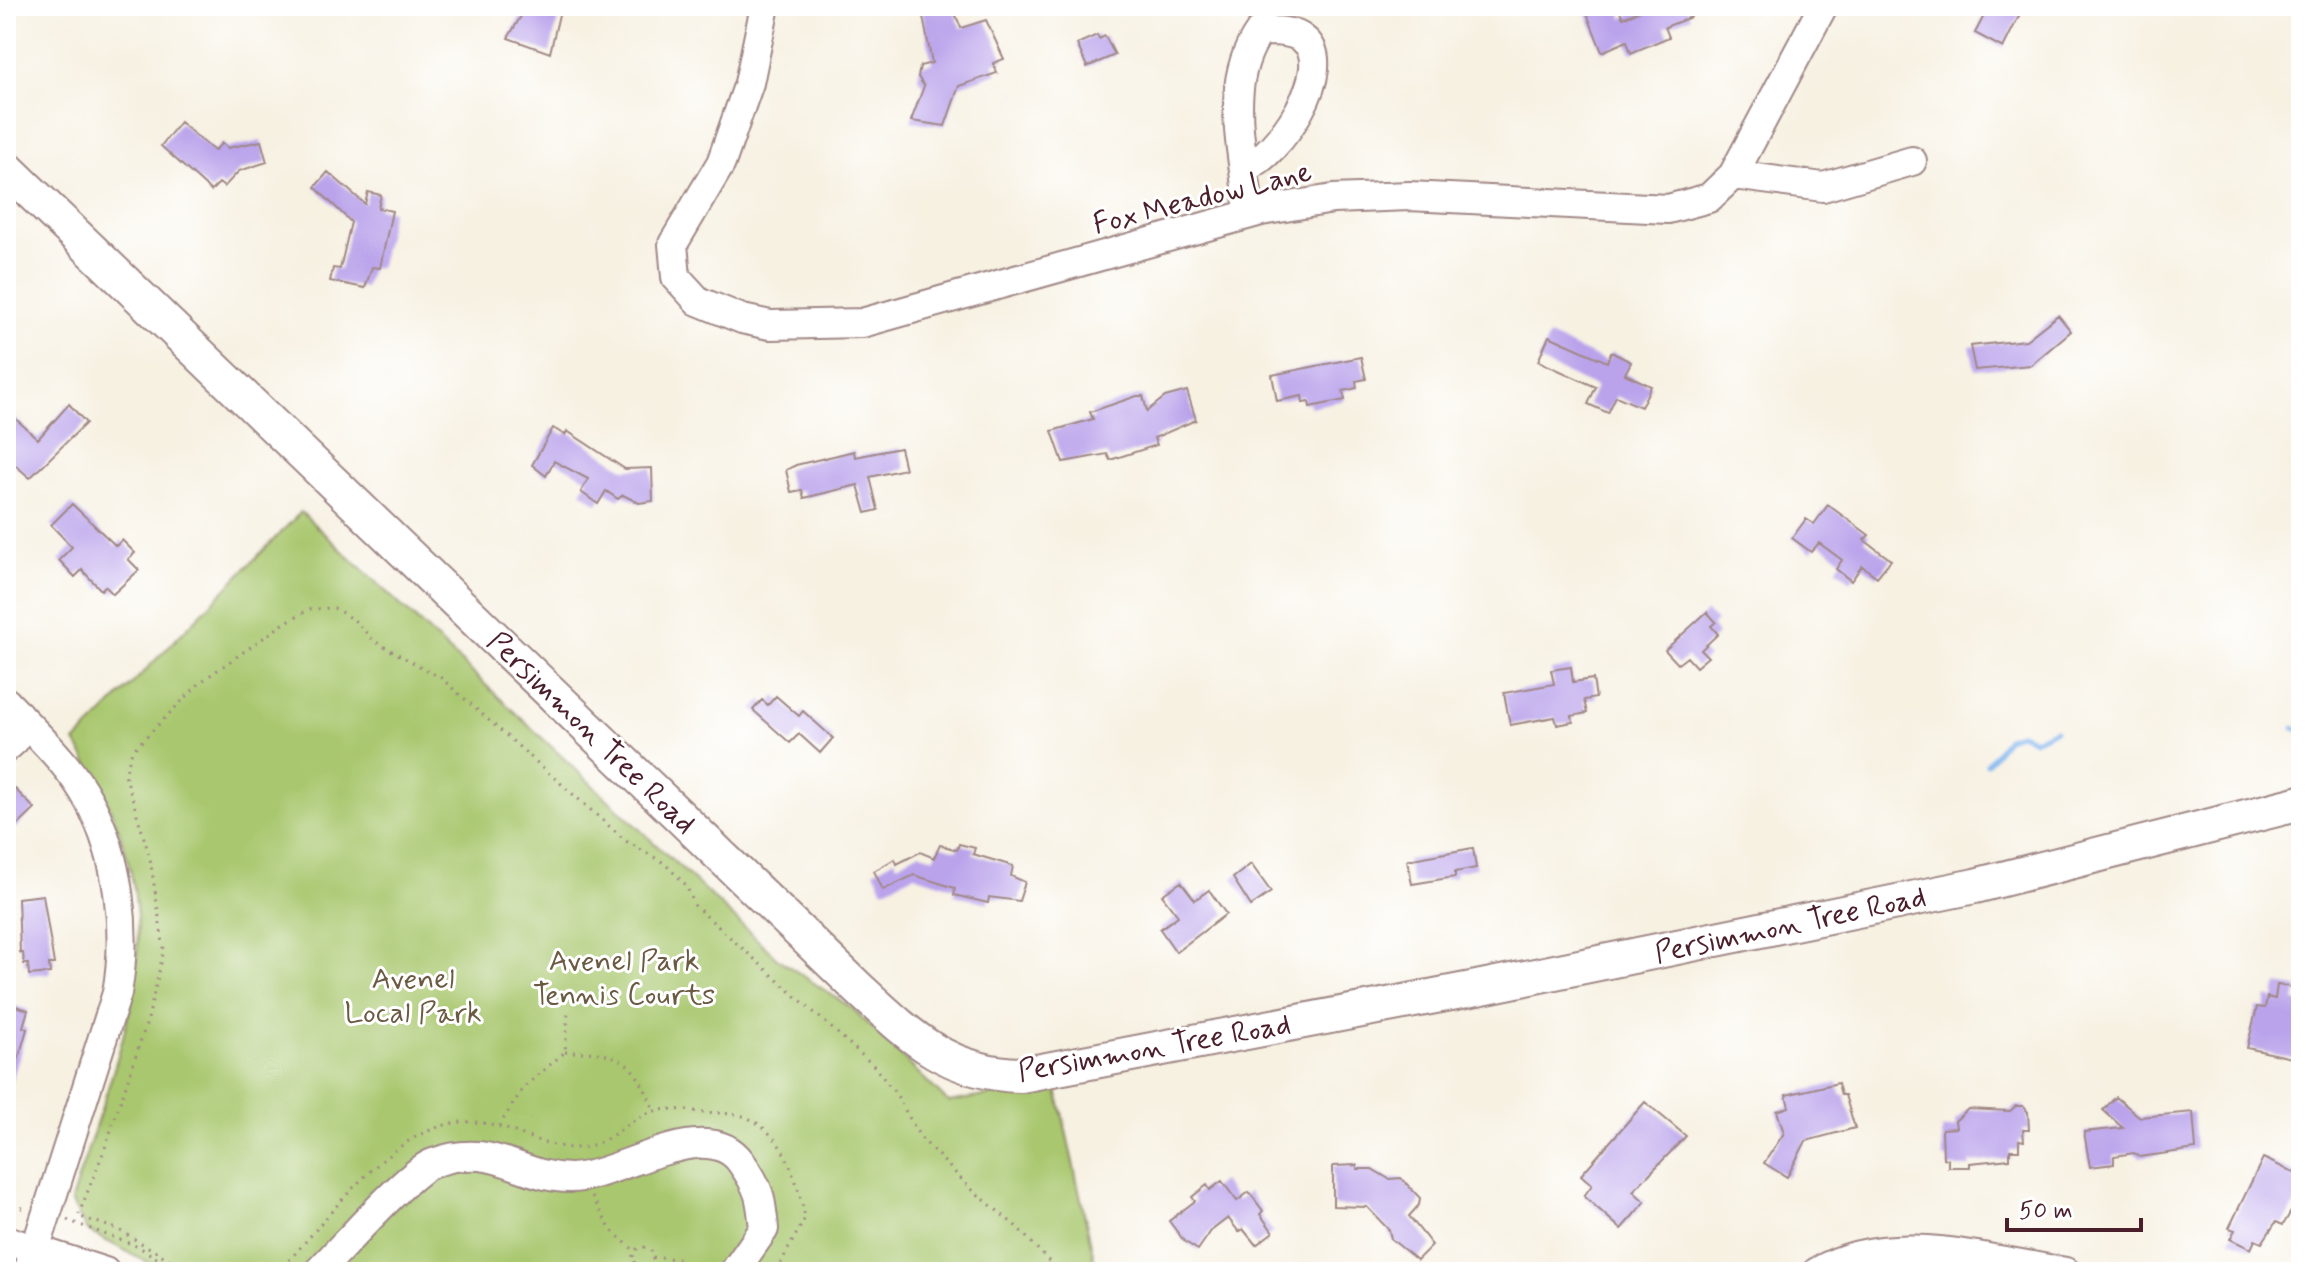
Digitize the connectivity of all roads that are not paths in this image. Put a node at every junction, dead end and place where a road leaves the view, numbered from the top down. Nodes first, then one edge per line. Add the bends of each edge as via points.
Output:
1 (765, 6) edge
2 (1823, 6) edge
3 (1912, 161) dead end
4 (1245, 167) dead end
5 (6, 168) edge
6 (1733, 175) junction
7 (1249, 214) junction
8 (10, 711) edge
9 (6, 748) edge
10 (2301, 803) edge
11 (6, 1240) edge
12 (32, 1261) edge
13 (1984, 1266) edge
14 (105, 1272) edge
15 (318, 1272) edge
16 (734, 1272) edge
17 (1817, 1272) edge
18 (2066, 1272) edge

1 - 7 street, Fox Meadow Lane via 749,83 721,163 673,244 676,277 698,301 770,325 862,323
2 - 6 street
3 - 6 street via 1823,187
4 - 7 street
5 - 10 main road, Persimmon Tree Road via 859,989 910,1036 950,1061 988,1074 1036,1072 1477,988 1975,886
6 - 7 street, Fox Meadow Lane via 1709,198 1668,209 1409,196 1333,199
8 - 9 street via 15,740
8 - 12 street via 55,753 89,801 110,860 122,919 117,993
11 - 12 street
12 - 14 street
13 - 17 street via 1916,1249 1873,1252
13 - 18 street
15 - 16 street via 431,1163 468,1155 565,1178 588,1178 697,1141 734,1152 761,1189 764,1229

